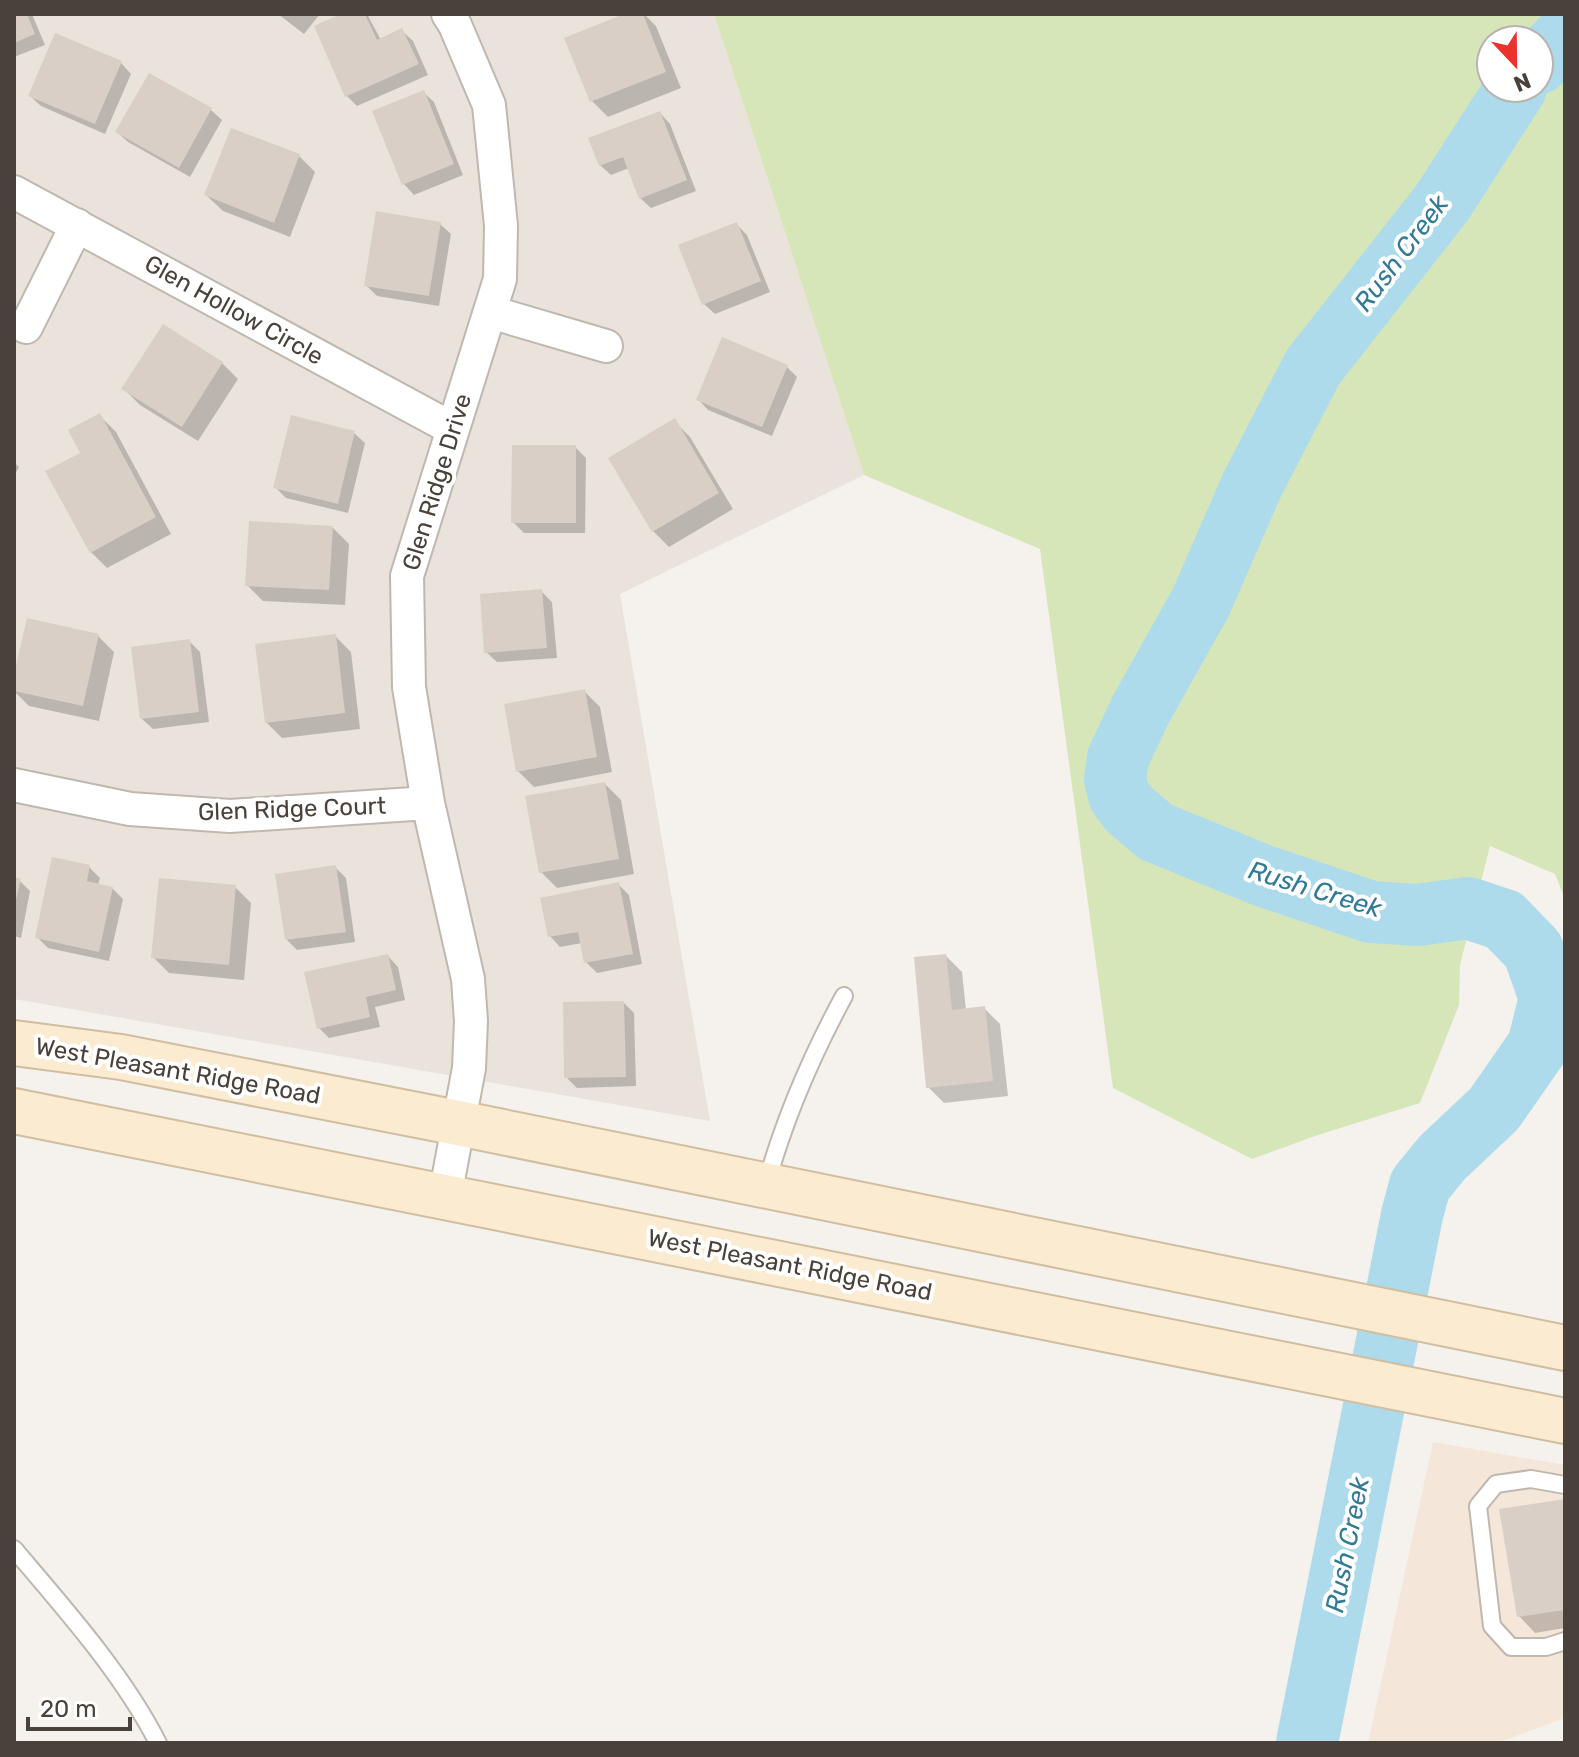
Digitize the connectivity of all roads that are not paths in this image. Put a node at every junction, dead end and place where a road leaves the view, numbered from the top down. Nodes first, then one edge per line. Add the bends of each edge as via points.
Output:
1 (448, 14) edge
2 (14, 192) edge
3 (77, 225) junction
4 (490, 312) junction
5 (26, 327) dead end
6 (606, 346) dead end
7 (453, 429) junction
8 (14, 785) edge
9 (428, 803) junction
10 (844, 996) dead end
11 (14, 1043) edge
12 (14, 1111) edge
13 (458, 1123) junction
14 (766, 1186) junction
15 (445, 1196) junction
16 (1565, 1348) edge
17 (1565, 1421) edge
18 (1565, 1485) edge
19 (14, 1549) edge
20 (1565, 1641) edge
21 (158, 1743) edge

1 - 4 street, Glen Ridge Drive via 489,105 501,226 500,279
2 - 3 street, Glen Hollow Circle
3 - 5 street
3 - 7 street, Glen Hollow Circle
4 - 6 street
4 - 7 street, Glen Ridge Drive
7 - 9 street, Glen Ridge Drive via 407,576 409,687
8 - 9 street, Glen Ridge Court via 130,809 230,816
9 - 13 street, Glen Ridge Drive via 468,979 469,1068
10 - 14 lane via 822,1036
11 - 13 main road, West Pleasant Ridge Road via 121,1057
12 - 15 main road, West Pleasant Ridge Road
13 - 14 main road, West Pleasant Ridge Road
13 - 15 street, Glen Ridge Drive
14 - 16 main road, West Pleasant Ridge Road
15 - 17 main road, West Pleasant Ridge Road
18 - 20 lane via 1531,1479 1496,1484 1478,1506 1492,1626 1511,1647
19 - 21 lane via 76,1622

